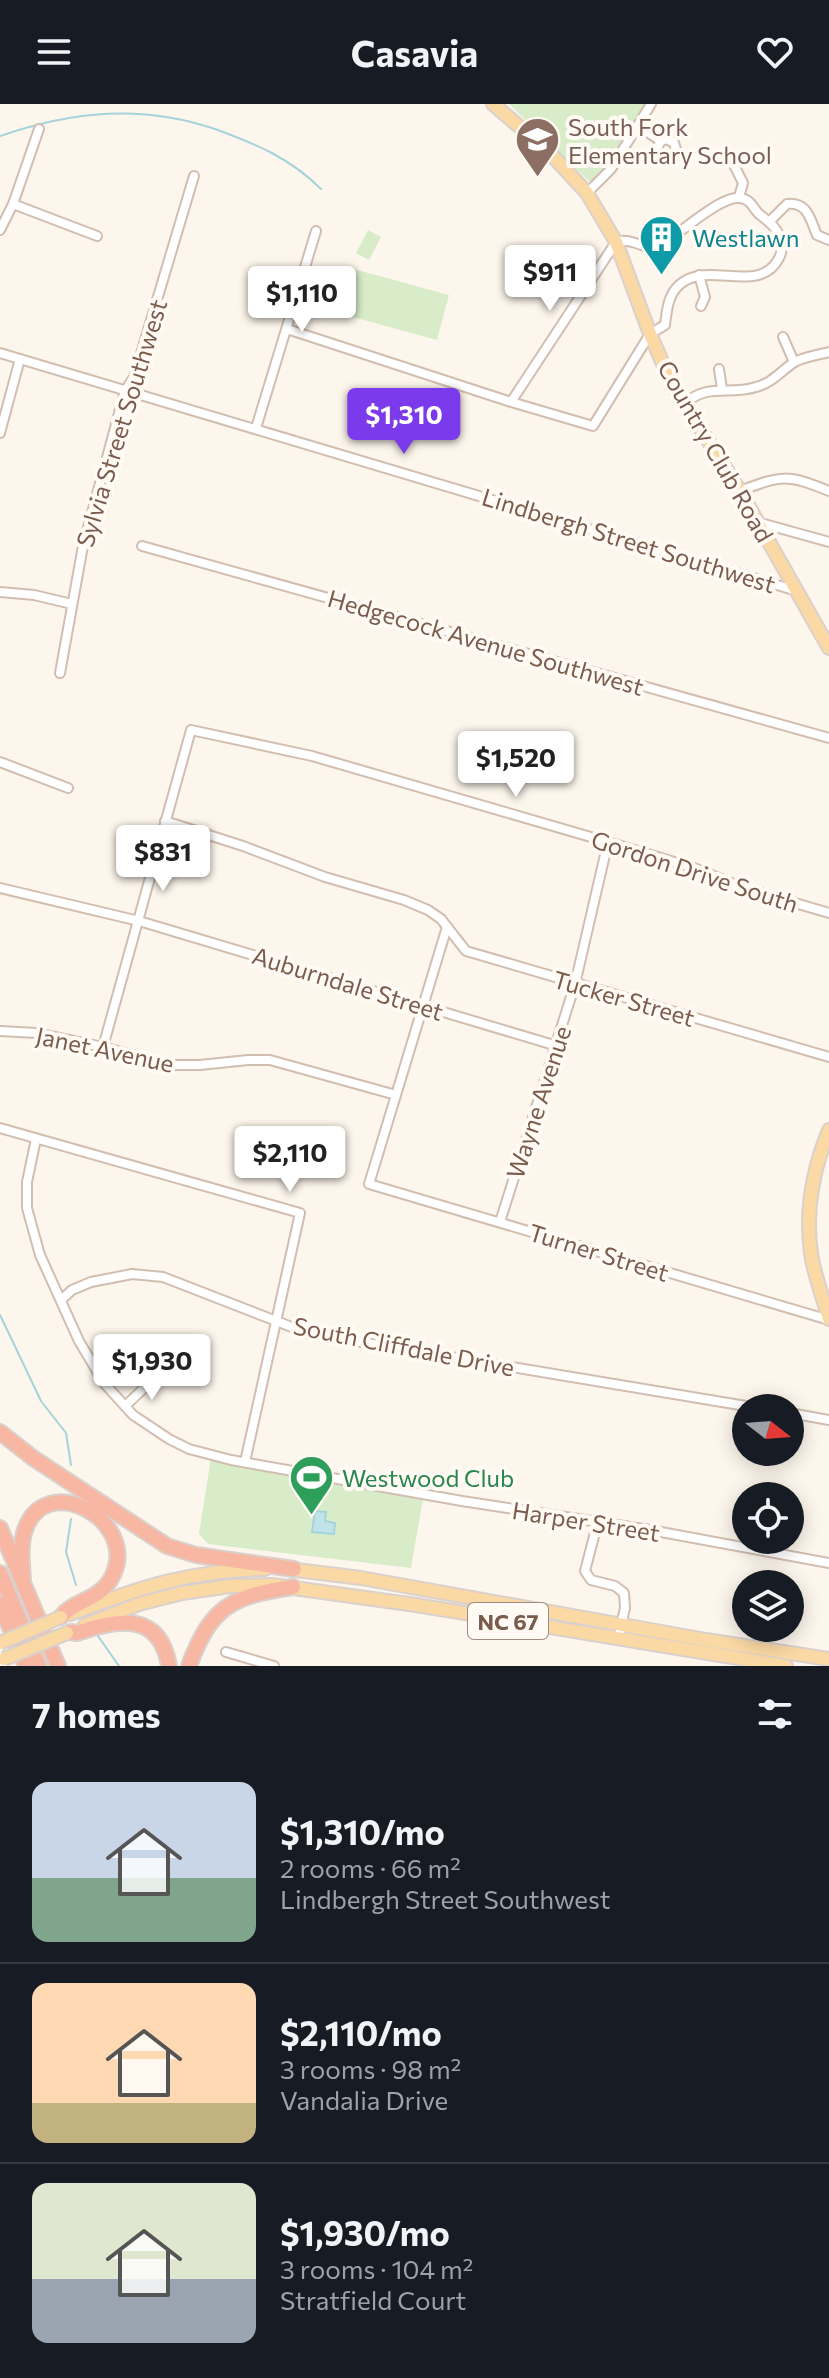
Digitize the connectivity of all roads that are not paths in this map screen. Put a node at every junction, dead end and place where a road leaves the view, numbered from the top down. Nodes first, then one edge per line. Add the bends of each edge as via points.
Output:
1 (493, 104) edge
2 (651, 104) edge
3 (638, 126) junction
4 (39, 129) dead end
5 (661, 141) dead end
6 (733, 163) dead end
7 (194, 176) dead end
8 (587, 193) junction
9 (739, 197) junction
10 (13, 204) junction
11 (769, 222) junction
12 (0, 230) edge
13 (316, 231) dead end
14 (97, 236) dead end
15 (829, 240) edge
16 (616, 242) junction
17 (699, 275) junction
18 (701, 306) dead end
19 (287, 329) junction
20 (650, 334) junction
21 (783, 337) dead end
22 (829, 352) edge
23 (0, 353) edge
24 (20, 359) junction
25 (794, 362) junction
26 (719, 369) dead end
27 (777, 378) junction
28 (783, 387) dead end
29 (722, 389) junction
30 (125, 391) junction
31 (511, 402) junction
32 (684, 404) junction
33 (256, 428) junction
34 (0, 433) edge
35 (740, 491) junction
36 (829, 491) edge
37 (757, 522) junction
38 (829, 542) edge
39 (142, 546) dead end
40 (798, 591) junction
41 (0, 592) edge
42 (72, 604) junction
43 (829, 648) edge
44 (60, 673) dead end
45 (829, 738) edge
46 (0, 762) edge
47 (68, 788) dead end
48 (165, 821) junction
49 (608, 842) junction
50 (0, 888) edge
51 (829, 913) edge
52 (139, 921) junction
53 (447, 927) junction
54 (442, 944) junction
55 (466, 951) junction
56 (575, 984) junction
57 (424, 1005) junction
58 (0, 1031) edge
59 (557, 1046) junction
60 (103, 1047) junction
61 (829, 1057) edge
62 (396, 1095) junction
63 (0, 1128) edge
64 (829, 1130) edge
65 (36, 1139) junction
66 (500, 1222) junction
67 (61, 1300) junction
68 (275, 1320) junction
69 (829, 1320) edge
70 (158, 1375) dead end
71 (732, 1404) edge
72 (125, 1406) junction
73 (804, 1416) edge
74 (829, 1420) edge
75 (0, 1432) edge
76 (245, 1462) junction
77 (598, 1521) junction
78 (0, 1528) edge
79 (829, 1563) edge
80 (294, 1569) junction
81 (0, 1573) edge
82 (23, 1583) junction
83 (293, 1587) junction
84 (0, 1604) edge
85 (61, 1617) junction
86 (620, 1623) junction
87 (69, 1632) junction
88 (618, 1639) junction
89 (0, 1643) edge
90 (226, 1652) dead end
91 (829, 1659) edge
92 (2, 1660) edge
93 (26, 1666) edge
94 (39, 1666) edge
95 (58, 1666) edge
96 (169, 1666) edge
97 (189, 1666) edge
98 (274, 1666) edge
99 (786, 1666) edge

1 - 8 main road, Country Club Road via 556,158
2 - 3 street
3 - 5 street
3 - 8 street via 611,169
4 - 10 street
6 - 9 street via 743,183
7 - 30 street, Sylvia Street Southwest via 134,377
8 - 16 main road, Country Club Road
9 - 11 street
9 - 16 street via 720,204 658,248
10 - 12 street
10 - 14 street
11 - 15 street via 787,204 799,204 806,208 817,235
11 - 17 street via 782,249 766,272 753,277
13 - 19 street
16 - 20 main road, Country Club Road
16 - 31 street
17 - 18 street via 705,297
17 - 20 street via 676,288 665,325
19 - 31 street
19 - 33 street
20 - 31 street via 593,426
20 - 32 main road, Country Club Road
21 - 25 street
22 - 25 street
23 - 24 street, Lindbergh Street Southwest
24 - 30 street, Lindbergh Street Southwest
24 - 34 street
25 - 27 street
26 - 29 street
27 - 28 street
27 - 29 street via 751,389
29 - 32 street via 698,394
30 - 33 street, Lindbergh Street Southwest
30 - 42 street, Sylvia Street Southwest
32 - 35 main road, Country Club Road
33 - 40 street, Lindbergh Street Southwest
35 - 36 street via 784,478
35 - 37 main road, Country Club Road
37 - 38 street
37 - 40 main road, Country Club Road
39 - 45 street, Hedgecock Avenue Southwest
40 - 43 main road, Country Club Road
41 - 42 street
42 - 44 street, Sylvia Street Southwest
46 - 47 street
48 - 49 street, Gordon Drive South via 191,730 312,756
48 - 52 street
48 - 53 street via 404,900 428,910
49 - 51 street, Gordon Drive South
49 - 56 street, Wayne Avenue
50 - 52 street, Auburndale Street
52 - 57 street, Auburndale Street
52 - 60 street
53 - 54 street
53 - 55 street
54 - 55 street, Tucker Street
54 - 57 street
55 - 56 street, Tucker Street
56 - 59 street, Wayne Avenue
56 - 61 street, Tucker Street
57 - 59 street, Auburndale Street
57 - 62 street
58 - 60 street, Janet Avenue
59 - 66 street, Wayne Avenue
60 - 62 street, Janet Avenue via 171,1065 270,1060
62 - 66 street, Turner Street via 369,1184
63 - 65 street
64 - 69 main road via 815,1174 809,1229
65 - 67 street, Harper Street via 27,1208 40,1255
65 - 68 street via 300,1213
66 - 69 street, Turner Street
67 - 68 street, South Cliffdale Drive via 91,1282 132,1274 188,1285
67 - 72 street, Harper Street via 90,1363
68 - 71 street, South Cliffdale Drive via 328,1337
68 - 76 street
70 - 72 street
72 - 76 street, Harper Street via 169,1439
73 - 74 street
75 - 80 highway via 167,1546
76 - 77 street, Harper Street
77 - 79 street, Harper Street
77 - 86 street via 585,1571 591,1580 624,1593
78 - 82 highway
80 - 85 main road, NC 67 via 179,1577
80 - 86 main road, NC 67
81 - 94 highway
82 - 85 highway via 22,1540 35,1513 62,1502 95,1514 114,1539 115,1571 101,1591
82 - 95 highway
83 - 87 main road, NC 67 via 230,1586 182,1593
83 - 88 main road, NC 67
83 - 97 highway via 254,1593 224,1609 203,1632
84 - 93 highway
85 - 89 main road, NC 67, bridge
86 - 88 street
86 - 91 main road, NC 67
87 - 92 main road, NC 67, bridge
87 - 96 highway via 116,1622 141,1625 160,1641
88 - 99 main road, NC 67
90 - 98 street

